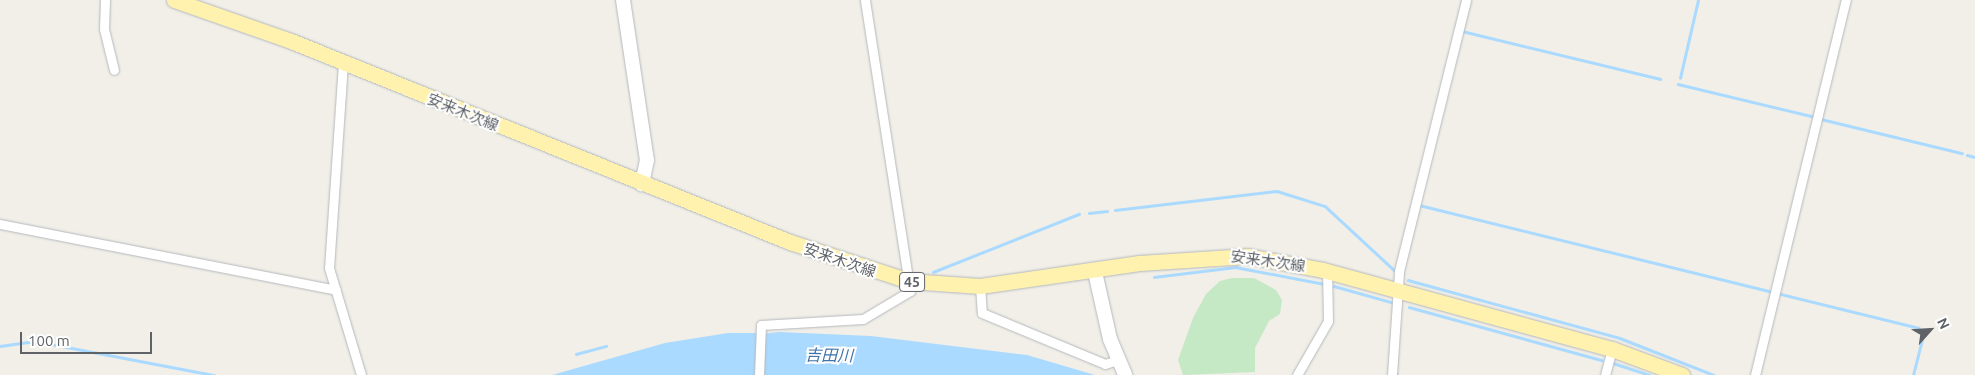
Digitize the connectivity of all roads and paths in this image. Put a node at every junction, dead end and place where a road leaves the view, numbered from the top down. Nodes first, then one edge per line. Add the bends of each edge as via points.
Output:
1 (105, 0) edge
2 (174, 0) edge
3 (623, 0) edge
4 (865, 0) edge
5 (1466, 0) edge
6 (1846, 0) edge
7 (343, 63) junction
8 (114, 70) dead end
9 (642, 184) junction
10 (0, 224) edge
11 (1327, 271) junction
12 (1095, 272) junction
13 (909, 281) junction
14 (980, 286) junction
15 (336, 290) junction
16 (1396, 290) junction
17 (1612, 349) junction
18 (1117, 360) junction
19 (361, 375) edge
20 (759, 375) edge
21 (1125, 375) edge
22 (1296, 375) edge
23 (1392, 375) edge
24 (1606, 375) edge
25 (1682, 375) edge
26 (1755, 375) edge

1 - 8 street via 104,28
2 - 7 main road, 安来木次線 / 45
3 - 9 street via 647,160
4 - 13 street
5 - 16 street
6 - 26 street
7 - 9 main road, 安来木次線 / 45
7 - 15 street via 330,268
9 - 13 main road, 安来木次線 / 45 via 869,272
10 - 15 street
11 - 12 main road, 安来木次線 / 45 via 1284,260 1211,255
11 - 16 main road, 安来木次線 / 45
11 - 22 street via 1328,321
12 - 14 main road, 安来木次線 / 45
12 - 18 street
13 - 14 main road, 安来木次線 / 45
13 - 20 street via 907,295 863,319 767,323 759,330
14 - 18 street via 982,314 1105,364
15 - 19 street
16 - 17 main road, 安来木次線 / 45
16 - 23 street
17 - 24 street
17 - 25 main road, 安来木次線 / 45
18 - 21 street

